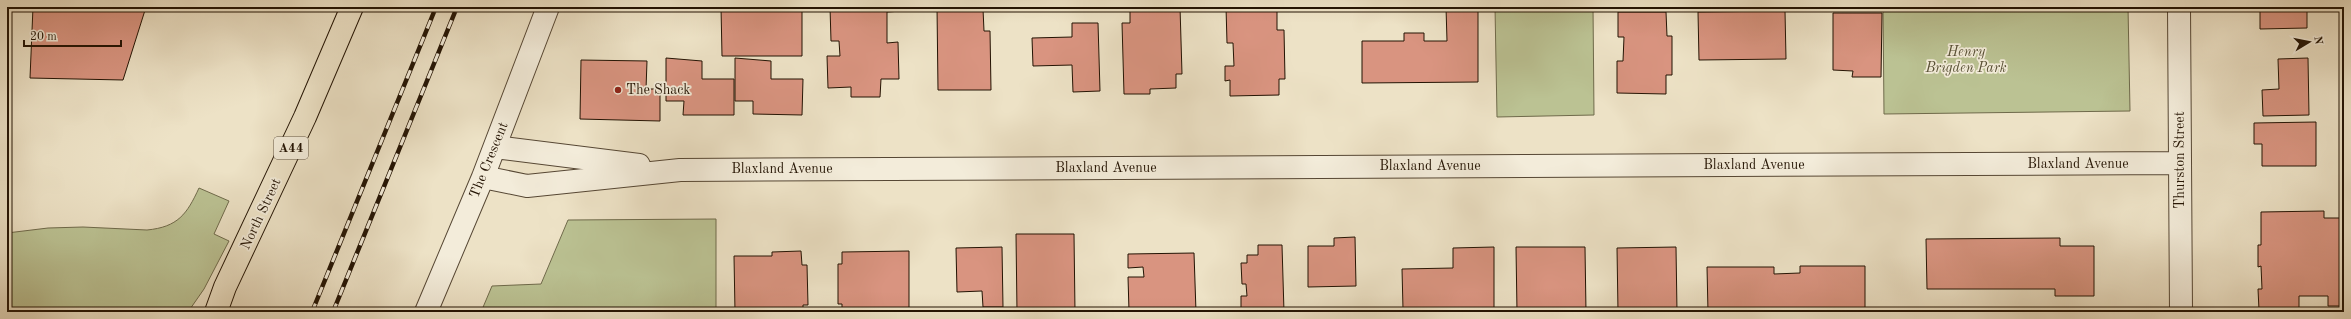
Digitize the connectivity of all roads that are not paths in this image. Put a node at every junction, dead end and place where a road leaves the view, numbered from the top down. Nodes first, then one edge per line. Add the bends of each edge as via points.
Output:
1 (352, 7) edge
2 (548, 7) edge
3 (2179, 7) edge
4 (495, 147) junction
5 (2179, 163) junction
6 (680, 170) junction
7 (483, 177) junction
8 (225, 287) junction
9 (207, 312) edge
10 (216, 312) edge
11 (426, 312) edge
12 (2181, 312) edge

1 - 8 highway, North Street / A44 via 302,124
2 - 4 street, The Crescent
3 - 5 street, Thurston Street
4 - 6 street, Blaxland Avenue
4 - 7 street, The Crescent
5 - 6 street, Blaxland Avenue
5 - 12 street, Thurston Street
6 - 7 street, Blaxland Avenue via 527,186
7 - 11 street, The Crescent
8 - 9 highway, North Street / A44
8 - 10 highway, North Street / A44

